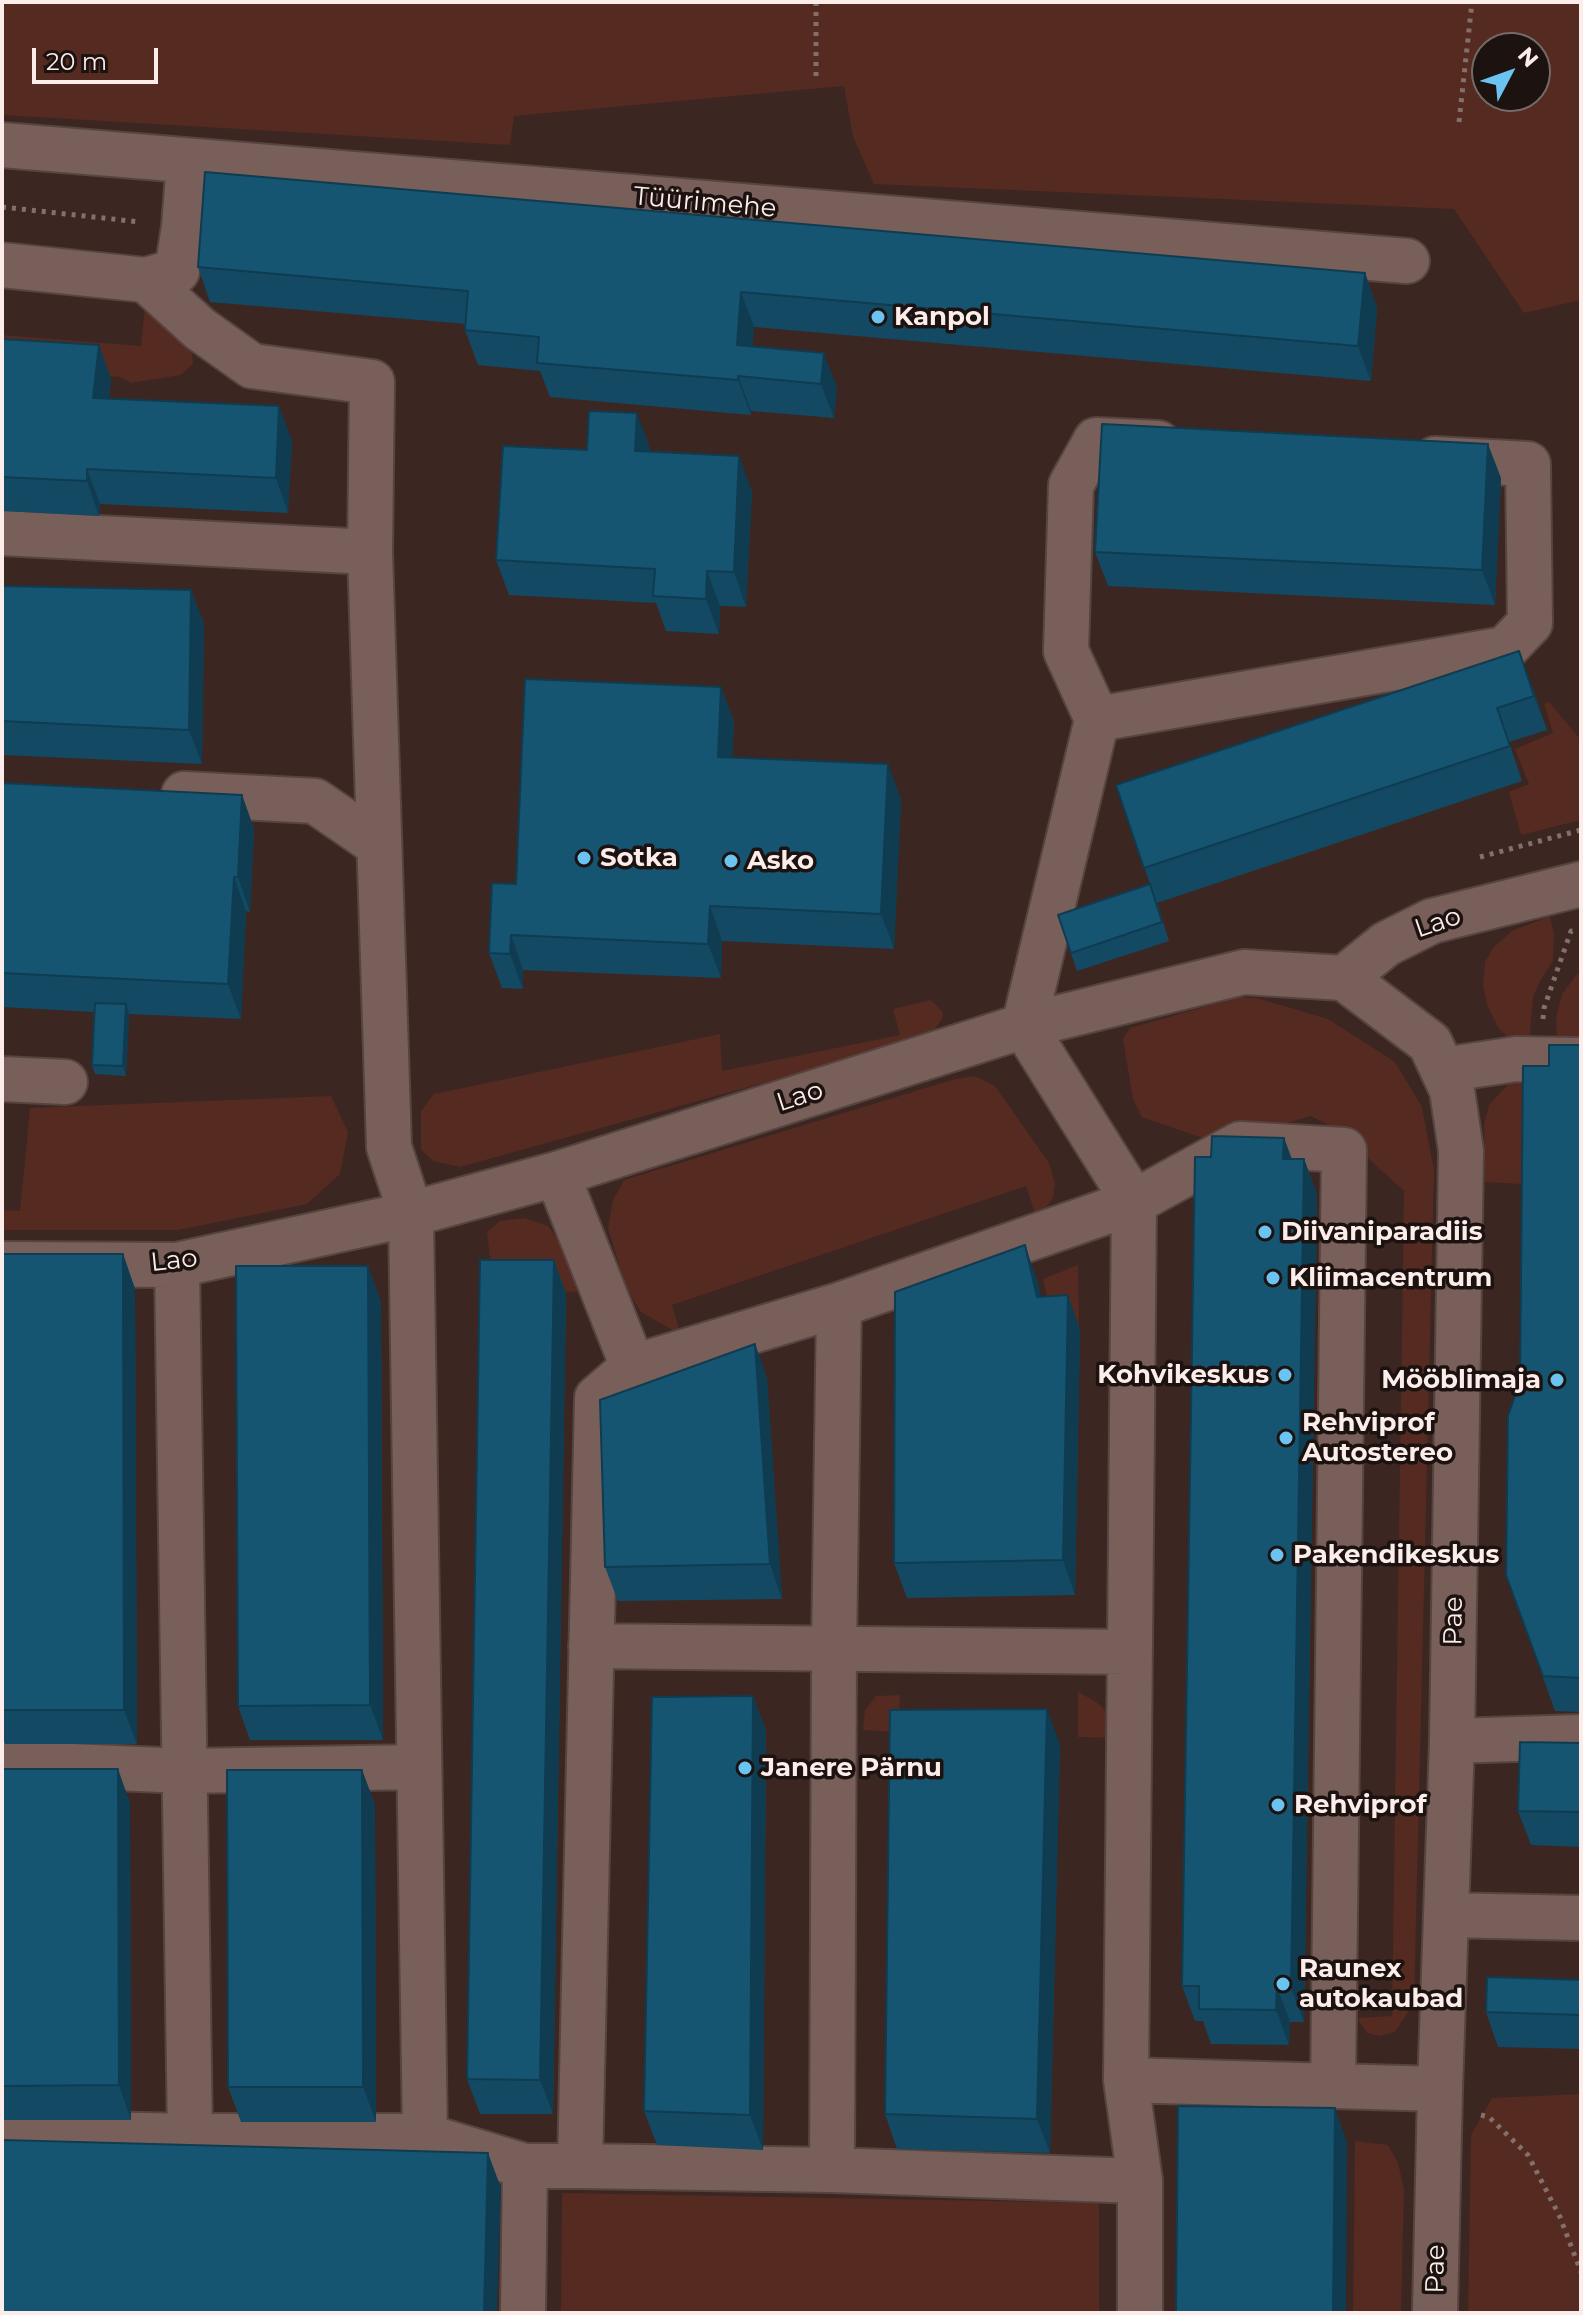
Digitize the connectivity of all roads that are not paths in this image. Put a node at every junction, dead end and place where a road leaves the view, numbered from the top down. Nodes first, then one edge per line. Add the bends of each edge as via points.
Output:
1 (2, 145) edge
2 (189, 161) junction
3 (1407, 261) dead end
4 (2, 265) edge
5 (146, 280) junction
6 (1204, 446) edge
7 (1389, 456) edge
8 (2, 533) edge
9 (370, 552) junction
10 (1097, 719) junction
11 (143, 792) edge
12 (379, 845) junction
13 (1581, 884) edge
14 (1344, 978) junction
15 (1024, 1026) junction
16 (1561, 1060) edge
17 (1443, 1070) junction
18 (2, 1079) edge
19 (65, 1082) dead end
20 (557, 1174) junction
21 (1134, 1202) junction
22 (411, 1214) junction
23 (2, 1264) edge
24 (177, 1265) junction
25 (839, 1305) junction
26 (633, 1367) junction
27 (591, 1646) junction
28 (834, 1649) junction
29 (1129, 1652) junction
30 (1581, 1737) edge
31 (1452, 1741) junction
32 (2, 1763) edge
33 (419, 1767) junction
34 (185, 1771) junction
35 (1446, 1915) junction
36 (1581, 1918) edge
37 (1126, 2080) junction
38 (1333, 2086) junction
39 (1440, 2099) junction
40 (2, 2132) edge
41 (190, 2136) junction
42 (425, 2136) junction
43 (525, 2166) junction
44 (580, 2166) junction
45 (832, 2170) junction
46 (1140, 2181) junction
47 (523, 2313) edge
48 (1140, 2313) edge
49 (1435, 2313) edge

1 - 2 street, Tüürimehe
2 - 3 street, Tüürimehe
2 - 5 street via 177,271
4 - 5 street
5 - 9 street via 200,329 252,366 372,382
6 - 10 street via 1096,440 1071,485 1066,651
7 - 10 street via 1528,464 1530,623 1505,649
8 - 9 street
9 - 12 street
10 - 15 street
11 - 12 street via 315,801
12 - 22 street via 389,1147
13 - 14 street, Lao via 1432,921 1386,944
14 - 15 street, Lao via 1244,972
14 - 17 street, Pae via 1430,1043
15 - 20 street, Lao
15 - 21 street
16 - 17 street via 1516,1059
17 - 31 street, Pae via 1452,1090 1461,1151
18 - 19 street
20 - 22 street, Lao
20 - 26 street
21 - 25 street
21 - 29 street
21 - 38 street via 1240,1144 1344,1150
22 - 24 street, Lao
22 - 33 street
23 - 24 street, Lao
24 - 34 street
25 - 26 street
25 - 28 street
26 - 27 street via 597,1398
27 - 28 street
27 - 44 street
28 - 29 street
28 - 45 street
29 - 37 street
30 - 31 street
31 - 35 street, Pae
32 - 34 street
33 - 34 street
33 - 42 street
34 - 41 street
35 - 36 street
35 - 39 street, Pae
37 - 38 street
37 - 46 street
38 - 39 street
39 - 49 street, Pae
40 - 41 street
41 - 42 street
42 - 43 street
43 - 44 street
43 - 47 street
44 - 45 street
45 - 46 street
46 - 48 street

